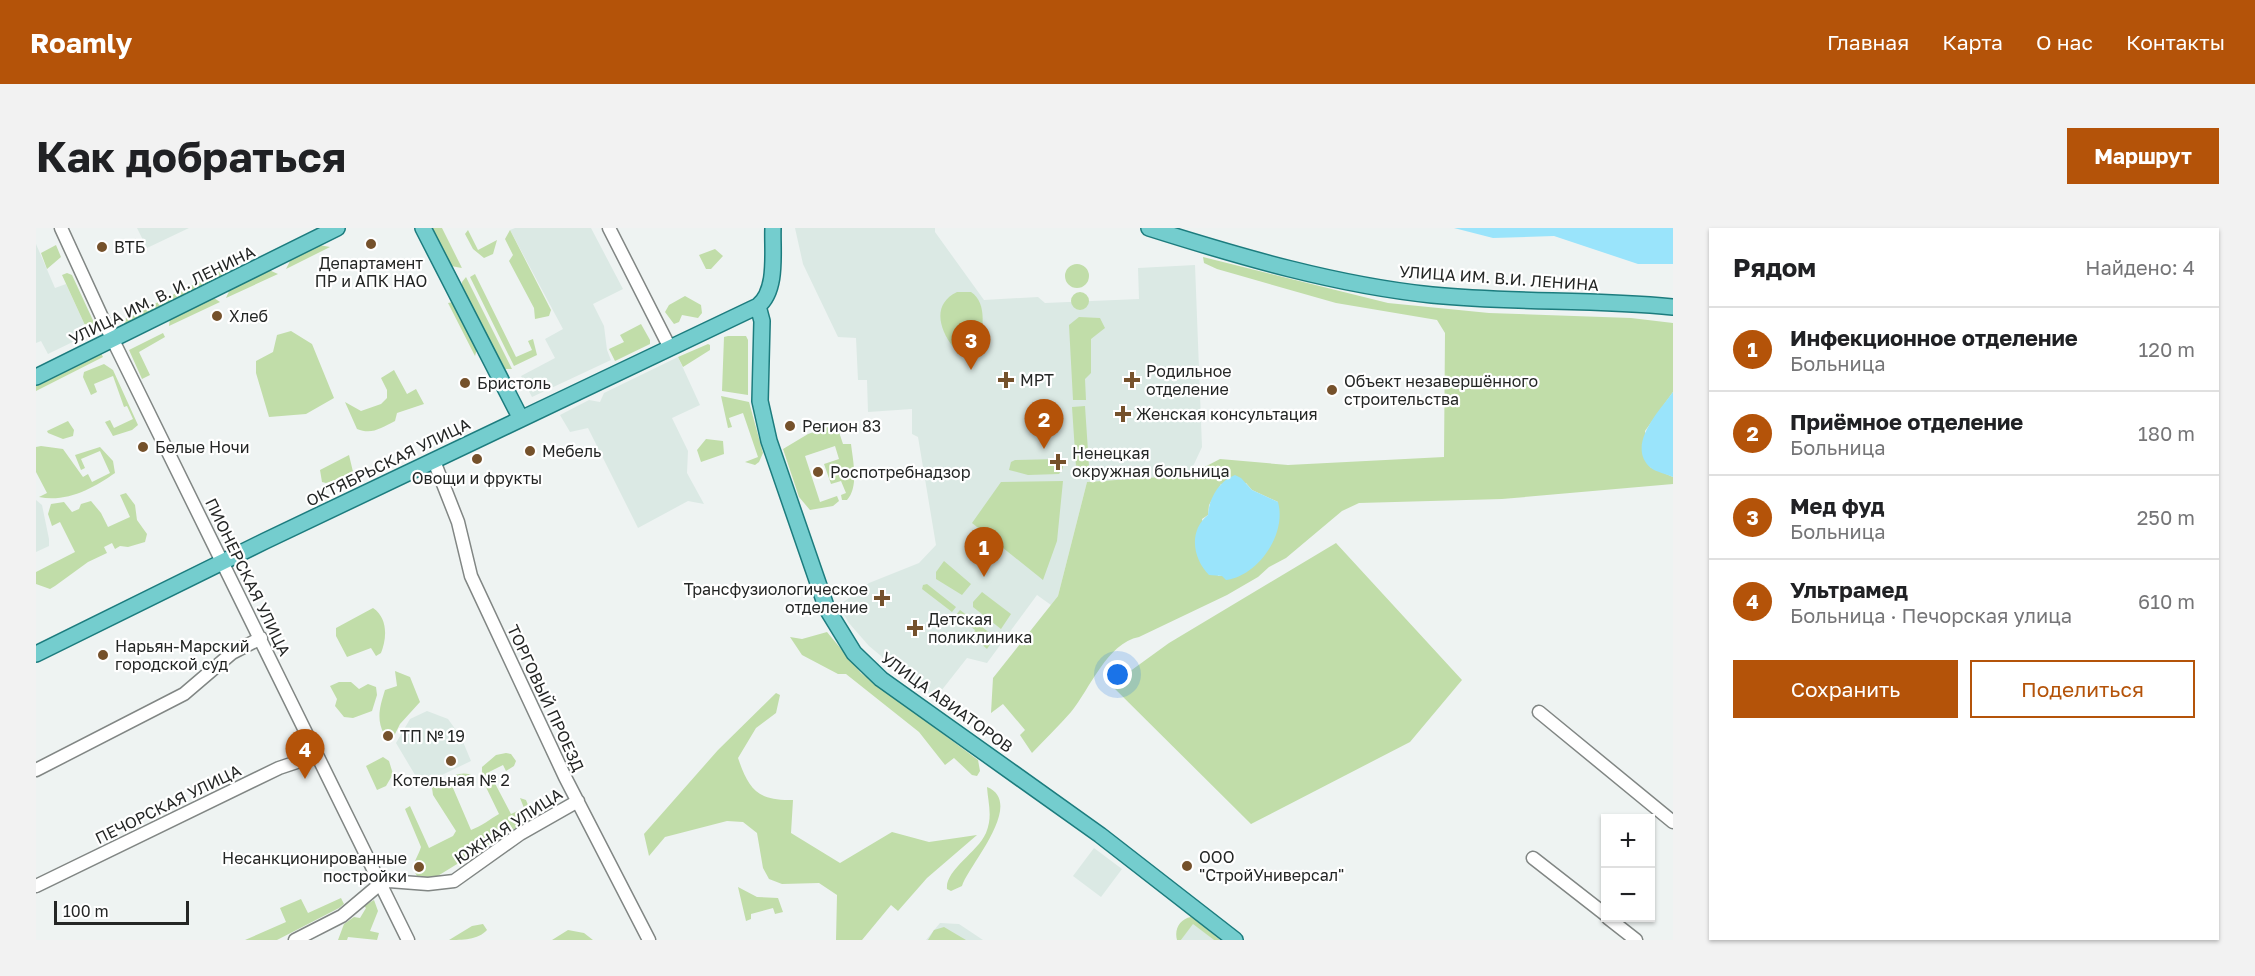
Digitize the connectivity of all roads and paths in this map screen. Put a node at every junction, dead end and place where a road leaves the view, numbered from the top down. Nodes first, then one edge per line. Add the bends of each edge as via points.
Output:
1 (61, 228) edge
2 (337, 228) edge
3 (423, 228) edge
4 (609, 228) edge
5 (773, 228) edge
6 (1149, 228) edge
7 (758, 306) junction
8 (1673, 307) edge
9 (113, 340) junction
10 (670, 348) junction
11 (36, 377) edge
12 (521, 419) junction
13 (434, 461) junction
14 (222, 562) junction
15 (261, 638) junction
16 (36, 654) edge
17 (1539, 712) dead end
18 (315, 756) junction
19 (36, 770) edge
20 (578, 801) junction
21 (1673, 822) edge
22 (1533, 858) dead end
23 (380, 885) junction
24 (36, 886) edge
25 (1601, 911) edge
26 (1614, 922) edge
27 (295, 940) edge
28 (408, 940) edge
29 (649, 940) edge
30 (1235, 940) edge
31 (1636, 940) edge

1 - 9 street, ПИОНЕРСКАЯ УЛИЦА
2 - 9 main road, УЛИЦА ИМ. В. И. ЛЕНИНА
3 - 12 main road
4 - 10 street
5 - 7 main road via 770,286 765,301
6 - 8 main road, УЛИЦА ИМ. В.И. ЛЕНИНА via 1313,274 1390,290
7 - 10 main road, ОКТЯБРЬСКАЯ УЛИЦА
7 - 30 main road, УЛИЦА АВИАТОРОВ via 762,321 758,382 769,441 827,609 854,652 881,679 1100,835
9 - 11 main road, УЛИЦА ИМ. В. И. ЛЕНИНА
9 - 14 street, ПИОНЕРСКАЯ УЛИЦА
10 - 12 main road, ОКТЯБРЬСКАЯ УЛИЦА
12 - 13 main road, ОКТЯБРЬСКАЯ УЛИЦА
13 - 14 main road, ОКТЯБРЬСКАЯ УЛИЦА
13 - 20 street, ТОРГОВЫЙ ПРОЕЗД via 458,522 471,576
14 - 15 street, ПИОНЕРСКАЯ УЛИЦА
14 - 16 main road, ОКТЯБРЬСКАЯ УЛИЦА
15 - 18 street, ПИОНЕРСКАЯ УЛИЦА
15 - 19 street via 232,653 184,694
17 - 21 street
18 - 23 street, ПИОНЕРСКАЯ УЛИЦА
18 - 24 street, ПЕЧОРСКАЯ УЛИЦА via 279,768
20 - 23 street, ЮЖНАЯ УЛИЦА via 520,834 454,881 389,881
20 - 29 street, ТОРГОВЫЙ ПРОЕЗД
22 - 25 street
23 - 27 street via 342,916
23 - 28 street, ПИОНЕРСКАЯ УЛИЦА
26 - 31 street

